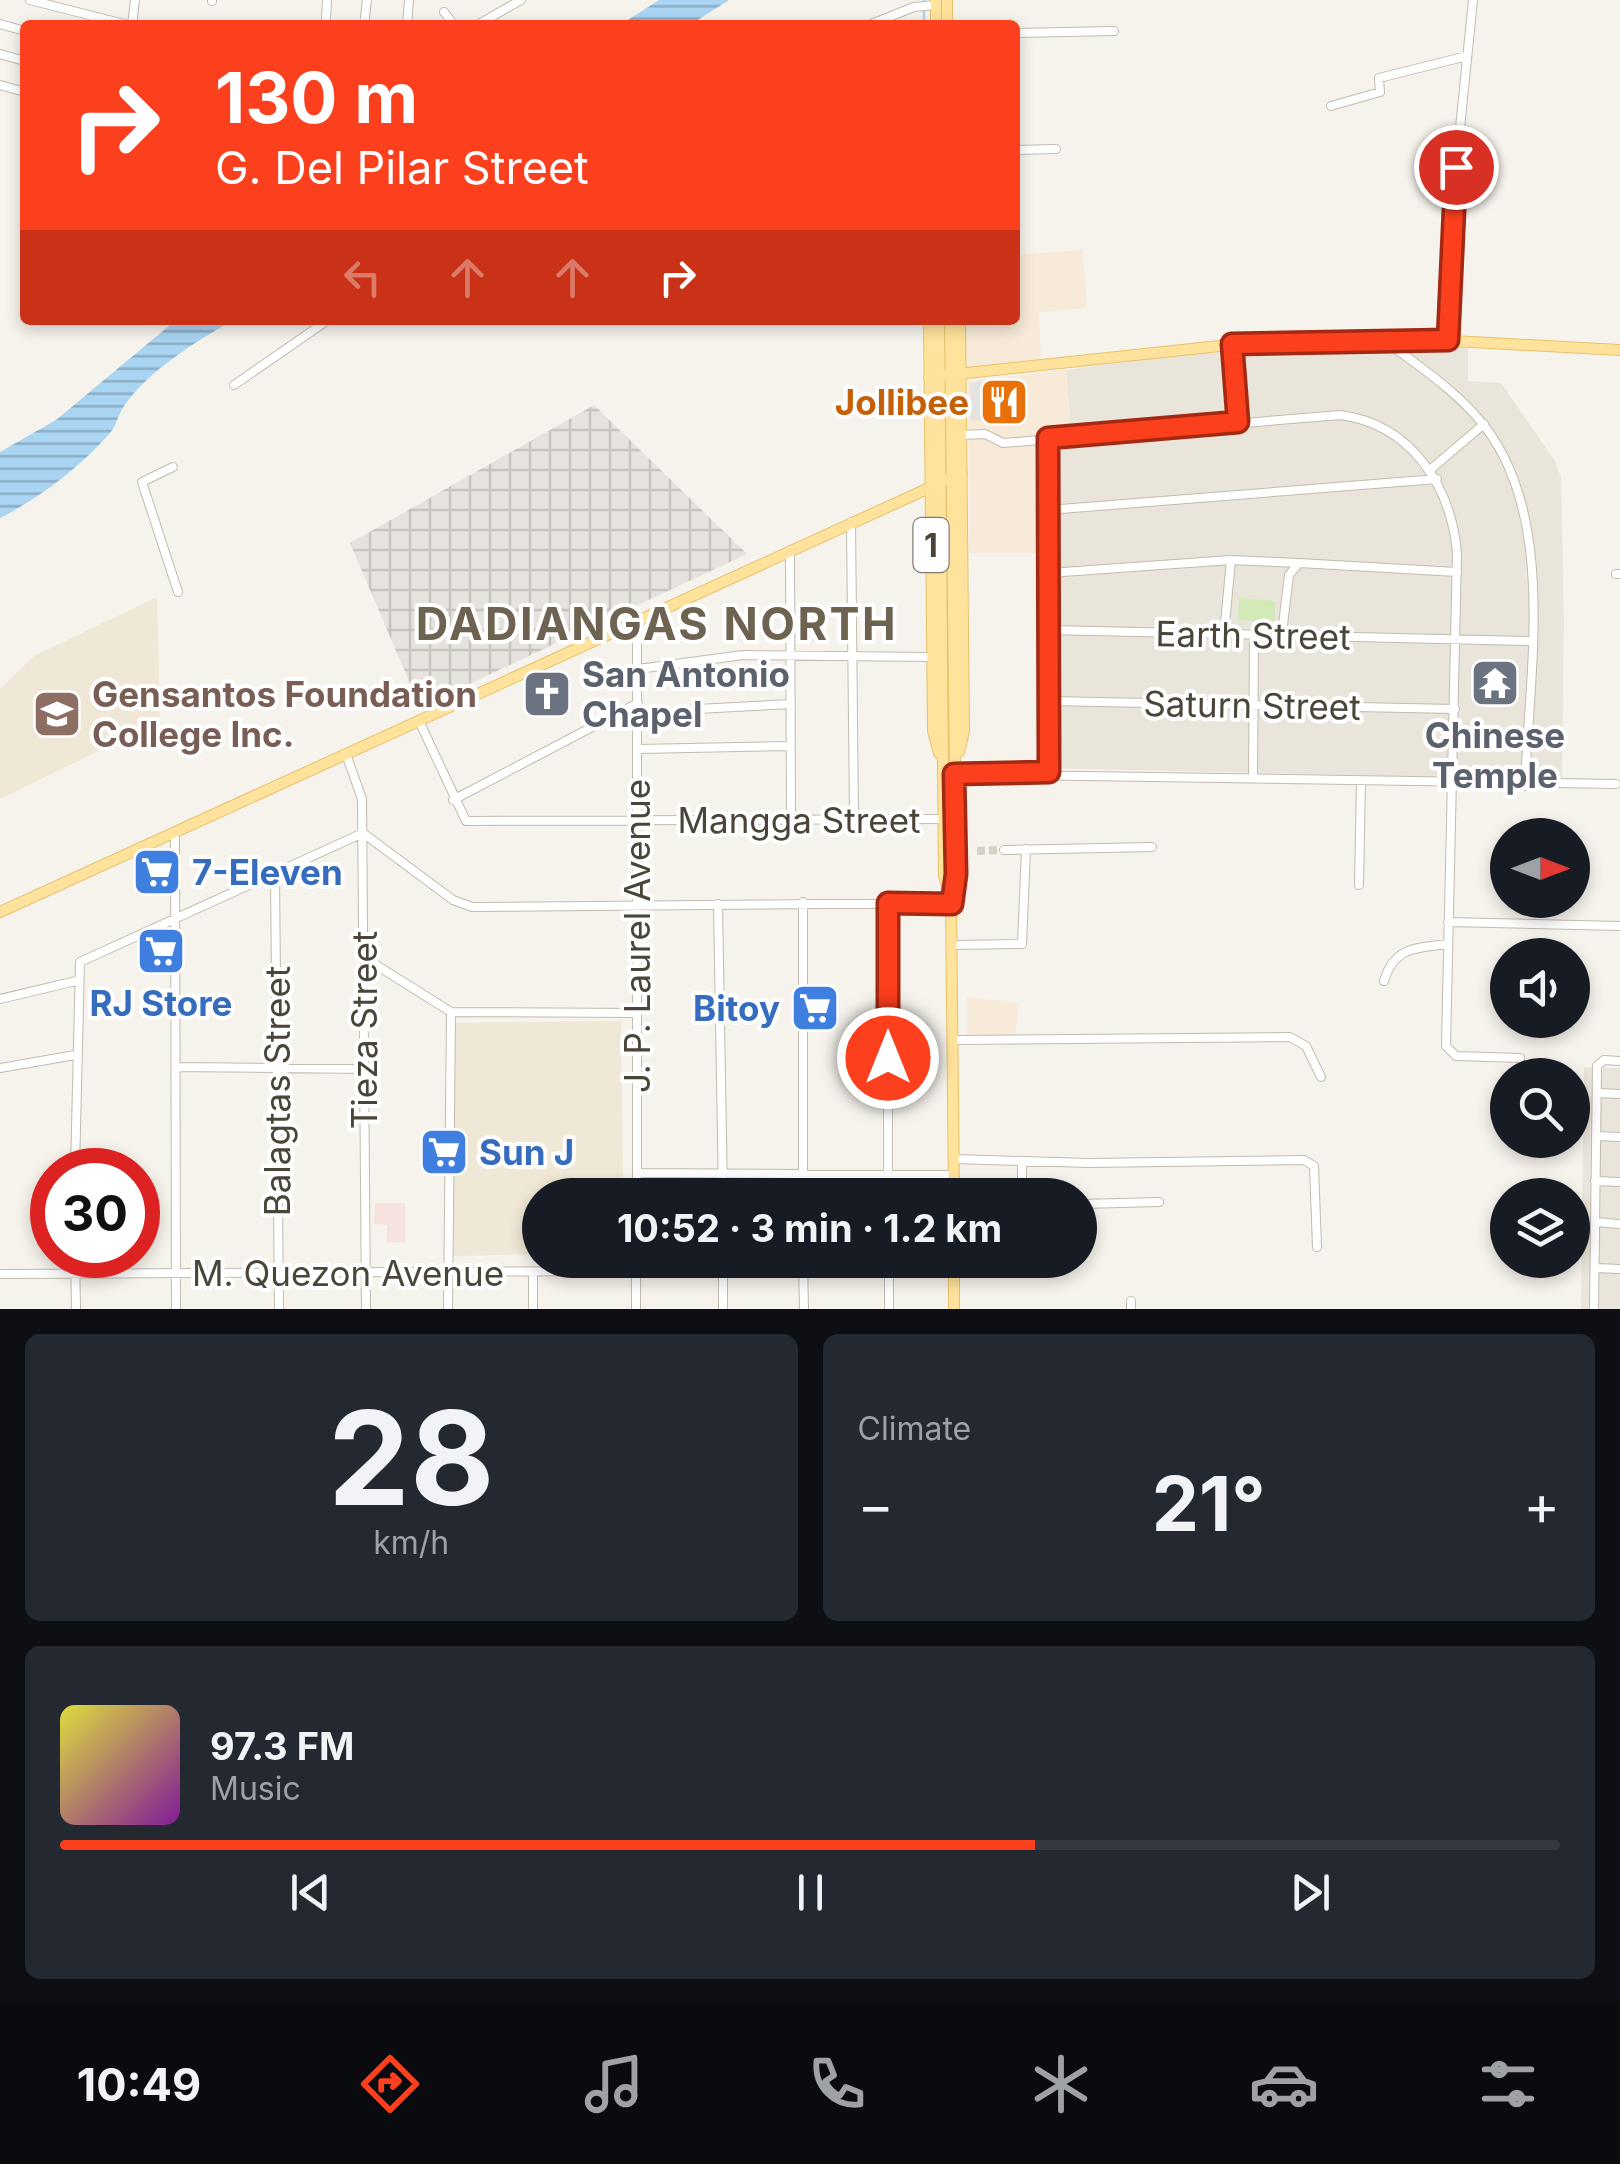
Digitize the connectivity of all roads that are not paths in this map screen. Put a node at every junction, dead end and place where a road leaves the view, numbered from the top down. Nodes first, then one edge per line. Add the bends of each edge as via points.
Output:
1 (30, 0) edge
2 (327, 0) edge
3 (521, 0) edge
4 (1473, 0) edge
5 (944, 2) edge
6 (444, 12) dead end
7 (326, 19) dead end
8 (110, 20) edge
9 (450, 20) edge
10 (487, 20) edge
11 (882, 20) edge
12 (1114, 31) dead end
13 (1020, 33) edge
14 (1467, 56) junction
15 (1332, 106) dead end
16 (1056, 149) dead end
17 (1020, 150) edge
18 (321, 325) edge
19 (929, 325) edge
20 (939, 325) edge
21 (950, 325) edge
22 (960, 325) edge
23 (1382, 338) junction
24 (1448, 340) junction
25 (1232, 344) junction
26 (1620, 350) edge
27 (961, 373) junction
28 (929, 376) junction
29 (234, 385) dead end
30 (1238, 422) junction
31 (1484, 424) junction
32 (961, 434) junction
33 (1048, 438) junction
34 (173, 467) dead end
35 (1431, 469) junction
36 (962, 472) junction
37 (1436, 478) junction
38 (930, 486) junction
39 (1048, 510) junction
40 (852, 522) junction
41 (790, 550) junction
42 (1231, 560) junction
43 (1299, 563) junction
44 (1457, 572) junction
45 (1049, 574) junction
46 (178, 592) dead end
47 (637, 618) junction
48 (1049, 630) junction
49 (1282, 633) junction
50 (1224, 634) junction
51 (1254, 634) junction
52 (1456, 640) junction
53 (1530, 641) junction
54 (790, 656) junction
55 (853, 657) junction
56 (932, 657) junction
57 (638, 668) junction
58 (1049, 701) junction
59 (638, 703) junction
60 (790, 704) junction
61 (1252, 705) junction
62 (1455, 709) junction
63 (420, 721) junction
64 (638, 726) junction
65 (790, 746) junction
66 (638, 749) junction
67 (346, 754) junction
68 (949, 771) junction
69 (1049, 772) junction
70 (1253, 778) junction
71 (1362, 781) junction
72 (1452, 783) junction
73 (1616, 784) dead end
74 (1525, 786) junction
75 (453, 800) junction
76 (854, 818) junction
77 (791, 819) junction
78 (944, 819) junction
79 (637, 820) junction
80 (362, 833) junction
81 (176, 835) junction
82 (1152, 847) dead end
83 (1004, 850) tunnel mouth
84 (1026, 850) junction
85 (275, 874) junction
86 (1359, 885) dead end
87 (803, 902) junction
88 (888, 903) junction
89 (718, 904) junction
90 (952, 904) junction
91 (637, 905) junction
92 (0, 912) edge
93 (176, 916) junction
94 (1448, 922) junction
95 (1620, 926) edge
96 (1448, 944) junction
97 (952, 945) junction
98 (365, 958) junction
99 (76, 981) junction
100 (1384, 981) dead end
101 (0, 999) edge
102 (450, 1012) junction
103 (636, 1013) junction
104 (952, 1040) junction
105 (75, 1055) junction
106 (1520, 1058) dead end
107 (1620, 1061) edge
108 (177, 1067) junction
109 (0, 1068) edge
110 (278, 1068) junction
111 (365, 1069) junction
112 (1321, 1077) dead end
113 (1597, 1093) junction
114 (1620, 1094) edge
115 (1596, 1136) junction
116 (1620, 1137) edge
117 (75, 1148) edge
118 (954, 1159) junction
119 (1022, 1162) junction
120 (637, 1173) junction
121 (723, 1174) junction
122 (802, 1174) junction
123 (888, 1174) junction
124 (954, 1175) joint
125 (637, 1178) edge
126 (723, 1178) edge
127 (802, 1178) edge
128 (888, 1178) edge
129 (1022, 1178) edge
130 (1595, 1182) junction
131 (1620, 1182) edge
132 (1159, 1202) dead end
133 (1097, 1204) edge
134 (1595, 1222) junction
135 (1620, 1224) edge
136 (1316, 1247) dead end
137 (1594, 1268) junction
138 (1620, 1269) edge
139 (448, 1272) junction
140 (522, 1272) edge
141 (365, 1273) junction
142 (0, 1274) edge
143 (30, 1274) edge
144 (160, 1274) edge
145 (176, 1274) junction
146 (278, 1274) junction
147 (76, 1278) edge
148 (533, 1278) edge
149 (636, 1278) edge
150 (723, 1278) edge
151 (803, 1278) edge
152 (888, 1278) edge
153 (954, 1278) edge
154 (76, 1309) edge
155 (176, 1309) edge
156 (279, 1309) edge
157 (366, 1309) edge
158 (448, 1309) edge
159 (533, 1309) edge
160 (636, 1309) edge
161 (723, 1309) edge
162 (804, 1309) edge
163 (889, 1309) edge
164 (954, 1309) edge
165 (1594, 1309) edge

1 - 8 street
2 - 7 street
3 - 10 street
4 - 14 street
5 - 11 street
6 - 9 street
12 - 13 street
14 - 15 street via 1379,78 1380,92
14 - 24 street
16 - 17 street
18 - 29 street
19 - 28 main road, 1
20 - 68 main road, 1
21 - 68 main road, 1
22 - 27 main road, 1
23 - 24 main road
23 - 25 main road
23 - 31 street
24 - 26 main road
25 - 27 main road
25 - 30 street
27 - 28 main road
27 - 32 main road, 1
28 - 38 main road, 1
30 - 33 street
30 - 35 street via 1351,417 1393,435
31 - 35 street
31 - 53 street via 1514,471 1528,521
32 - 33 street via 985,434 1003,443
32 - 36 main road, 1
33 - 39 street
34 - 46 street via 142,482
35 - 37 street
36 - 38 main road
36 - 68 main road, 1 via 964,731
37 - 39 street
37 - 44 street via 1452,516
38 - 40 main road
38 - 56 main road, 1
39 - 45 street
40 - 41 main road
40 - 55 street
41 - 47 main road
41 - 54 street
42 - 43 street
42 - 45 street
42 - 50 street
43 - 44 street
43 - 49 street via 1290,569
44 - 52 street
45 - 48 street
47 - 57 street, J. P. Laurel Avenue
47 - 63 main road
48 - 50 street, Earth Street
48 - 58 street
49 - 51 street, Earth Street
49 - 52 street, Earth Street
50 - 51 street, Earth Street
51 - 61 street
52 - 53 street, Earth Street
52 - 62 street
53 - 74 street
54 - 55 street
54 - 57 street via 699,658
54 - 60 street
55 - 56 street
55 - 76 street
56 - 68 main road, 1 via 933,732
57 - 59 street, J. P. Laurel Avenue
58 - 61 street, Saturn Street
58 - 69 street
59 - 64 street, J. P. Laurel Avenue
59 - 75 street
60 - 64 street via 697,709
60 - 65 street
61 - 62 street, Saturn Street
61 - 70 street
62 - 72 street
63 - 67 main road
63 - 75 street
64 - 66 street, J. P. Laurel Avenue
65 - 66 street
65 - 77 street
66 - 79 street, J. P. Laurel Avenue
67 - 80 street, Tieza Street via 362,798
67 - 81 main road
68 - 69 street
68 - 78 main road, 1
68 - 90 main road, 1
69 - 70 street
70 - 71 street
71 - 72 street
71 - 86 street
72 - 74 street
72 - 94 street
73 - 74 street
75 - 79 street, Mangga Street via 466,822
76 - 77 street, Mangga Street
76 - 78 street, Mangga Street
77 - 79 street, Mangga Street
78 - 90 main road, 1 via 944,875
79 - 91 street, J. P. Laurel Avenue
80 - 85 street
80 - 91 street via 466,906
80 - 98 street, Tieza Street
81 - 92 main road
81 - 93 street
82 - 84 street
83 - 84 street
84 - 97 street via 1022,944
85 - 93 street
85 - 110 street, Balagtas Street
87 - 88 street
87 - 89 street
87 - 122 street
88 - 90 street
88 - 123 street
89 - 91 street
89 - 121 street
90 - 97 main road, 1
91 - 103 street, J. P. Laurel Avenue
93 - 99 street via 80,962
93 - 108 street
94 - 95 street
94 - 96 street
96 - 100 street via 1401,952
96 - 106 street via 1448,1050 1456,1056
97 - 104 main road, 1
98 - 102 street
98 - 111 street, Tieza Street
99 - 101 street
99 - 105 street
102 - 103 street
102 - 139 street
103 - 120 street, J. P. Laurel Avenue
104 - 112 street via 1290,1037 1306,1046
104 - 118 main road, 1
105 - 109 street
105 - 117 street
107 - 113 street via 1600,1062
108 - 110 street
108 - 145 street
110 - 111 street
110 - 146 street, Balagtas Street
111 - 141 street, Tieza Street
113 - 114 street
113 - 115 street
115 - 116 street
115 - 130 street
118 - 119 street
118 - 124 main road, 1
119 - 129 street
119 - 136 street via 1304,1160 1314,1166 1316,1180
120 - 121 street
120 - 125 street, J. P. Laurel Avenue
121 - 122 street
121 - 126 street
122 - 123 street
122 - 127 street
123 - 124 street
123 - 128 street
130 - 131 street
130 - 134 street
132 - 133 street
134 - 135 street
134 - 137 street
137 - 138 street
137 - 165 street
139 - 140 street, M. Quezon Avenue
139 - 141 street, M. Quezon Avenue
139 - 158 street
141 - 146 street, M. Quezon Avenue
141 - 157 street, Tieza Street
142 - 143 street, M. Quezon Avenue
144 - 145 street, M. Quezon Avenue
145 - 146 street, M. Quezon Avenue
145 - 155 street
146 - 156 street, Balagtas Street
147 - 154 street
148 - 159 street
149 - 160 street
150 - 161 street
151 - 162 street
152 - 163 street
153 - 164 main road

